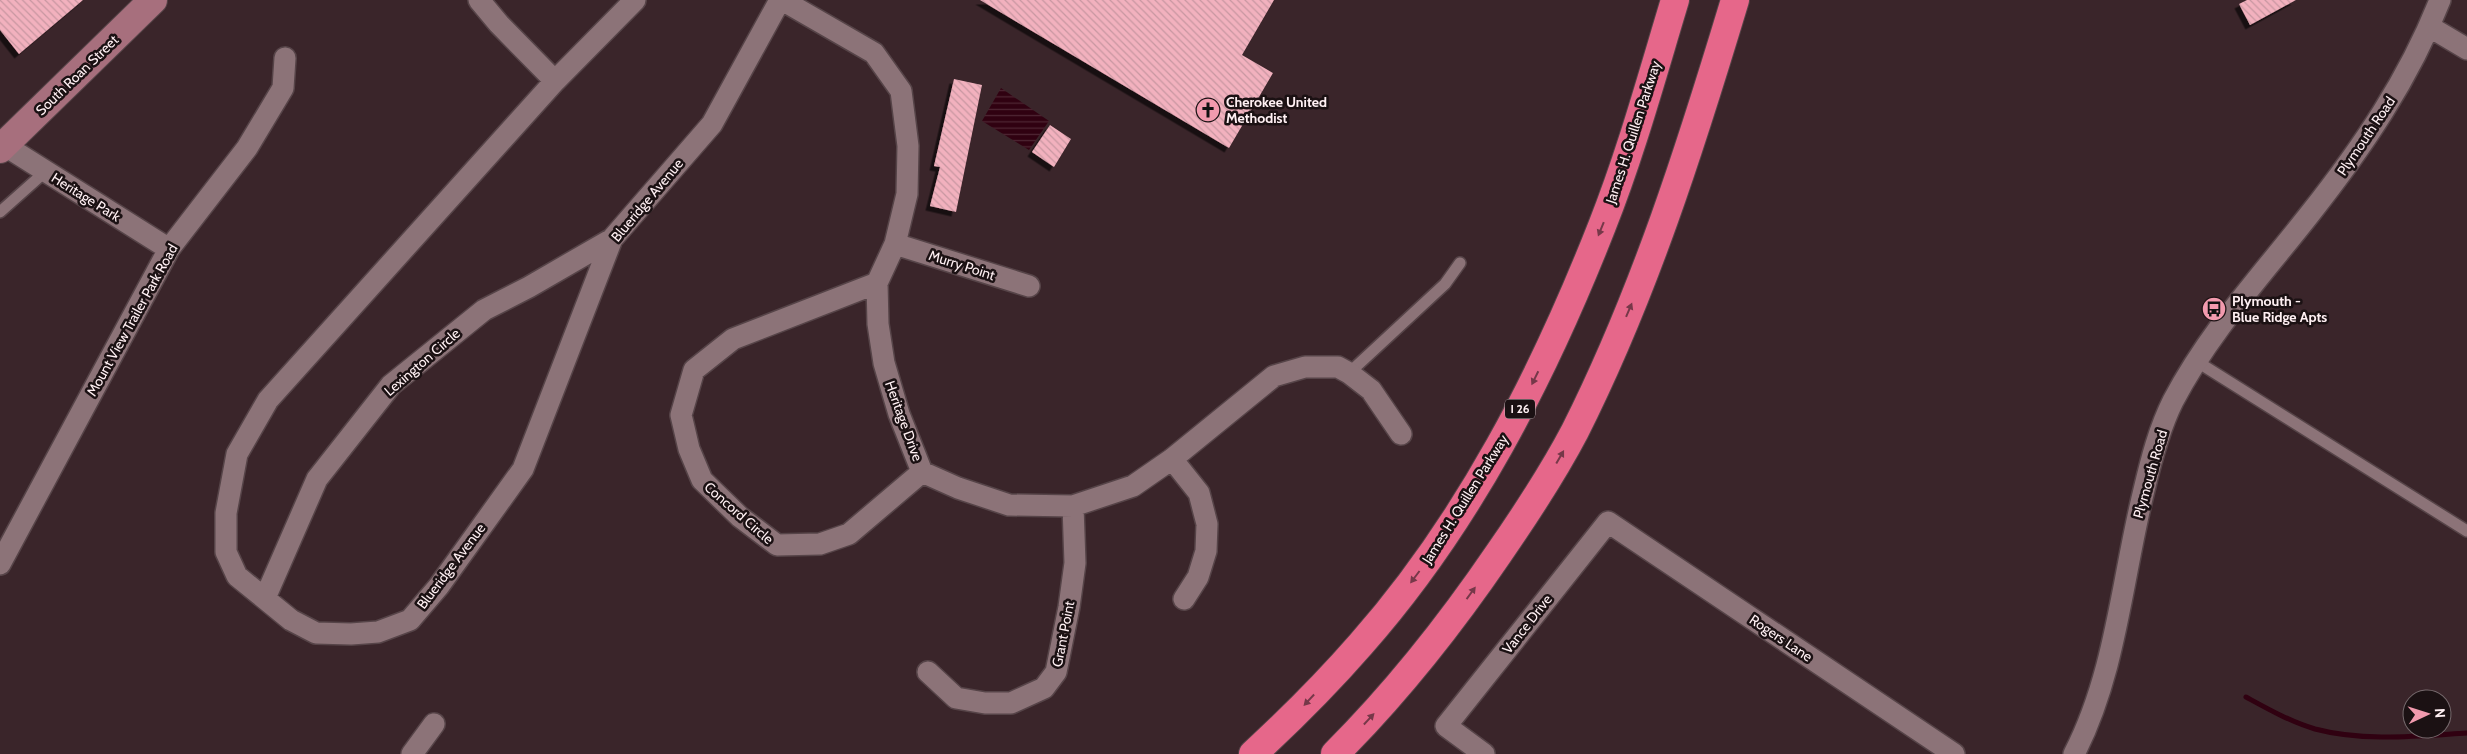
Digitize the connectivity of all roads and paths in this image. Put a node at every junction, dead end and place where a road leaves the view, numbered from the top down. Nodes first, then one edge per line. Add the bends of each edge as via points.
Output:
1 (153, 0) edge
2 (479, 0) edge
3 (501, 0) edge
4 (635, 0) edge
5 (781, 0) edge
6 (1675, 0) edge
7 (1735, 0) edge
8 (2440, 0) edge
9 (499, 24) junction
10 (2430, 27) junction
11 (2467, 49) edge
12 (285, 58) dead end
13 (555, 81) junction
14 (2, 147) edge
15 (46, 171) junction
16 (0, 212) edge
17 (612, 238) junction
18 (895, 244) junction
19 (169, 249) junction
20 (1460, 263) dead end
21 (877, 283) junction
22 (1029, 286) dead end
23 (2196, 361) junction
24 (1349, 373) junction
25 (1401, 434) dead end
26 (1172, 459) junction
27 (922, 472) junction
28 (1073, 506) junction
29 (1608, 522) joint
30 (2467, 531) edge
31 (0, 564) edge
32 (265, 598) junction
33 (1184, 600) dead end
34 (928, 672) dead end
35 (434, 724) dead end
36 (412, 754) edge
37 (1253, 754) edge
38 (1335, 754) edge
39 (1484, 754) edge
40 (1954, 754) edge
41 (2074, 754) edge

1 - 14 main road, South Roan Street
2 - 9 street
3 - 9 street
4 - 13 street, Blueridge Avenue
5 - 17 street, Blueridge Avenue via 712,124
5 - 18 street, Heritage Drive via 874,53 900,91 908,146 906,194
6 -> 37 highway, James H. Quillen Parkway / I 26 via 1603,225 1561,326 1516,417 1469,498 1417,574 1362,644
38 -> 7 highway via 1420,662 1473,592 1526,513 1574,432 1646,268 1694,135
8 - 10 street, Plymouth Road
9 - 13 street
10 - 11 street
10 - 23 street, Plymouth Road via 2394,96 2361,146 2208,341
12 - 19 street, Mount View Trailer Park Road via 283,88 252,139
13 - 32 street, Blueridge Avenue via 268,400 237,454 226,513 226,552 237,576
14 - 15 street, Heritage Park
15 - 16 lane
15 - 19 street, Heritage Park
17 - 32 street, Lexington Circle via 484,310 391,385 316,479
17 - 32 street, Blueridge Avenue via 523,469 410,620 378,632 316,633 291,620
18 - 21 street, Heritage Drive
18 - 22 street, Murry Point
19 - 31 street, Mount View Trailer Park Road
20 - 24 lane via 1445,284
21 - 27 street, Heritage Drive via 878,324 884,363 899,414
21 - 27 street, Concord Circle via 733,338 694,370 681,415 689,449 702,480 740,517 777,546 820,544 850,534
23 - 30 lane
23 - 41 street, Plymouth Road via 2172,403 2154,450 2099,694
24 - 25 street, Heritage Drive via 1372,390
24 - 26 street, Heritage Drive via 1338,367 1305,367 1274,376
26 - 28 street, Heritage Drive via 1133,486
26 - 33 street via 1199,494 1208,524 1206,552 1198,578
27 - 28 street, Heritage Drive via 1009,505
28 - 34 street, Grant Point via 1075,563 1070,607 1056,672 1044,688 1011,703 985,703 956,698
29 - 39 street, Vance Drive via 1446,726
29 - 40 street, Rogers Lane
35 - 36 street

